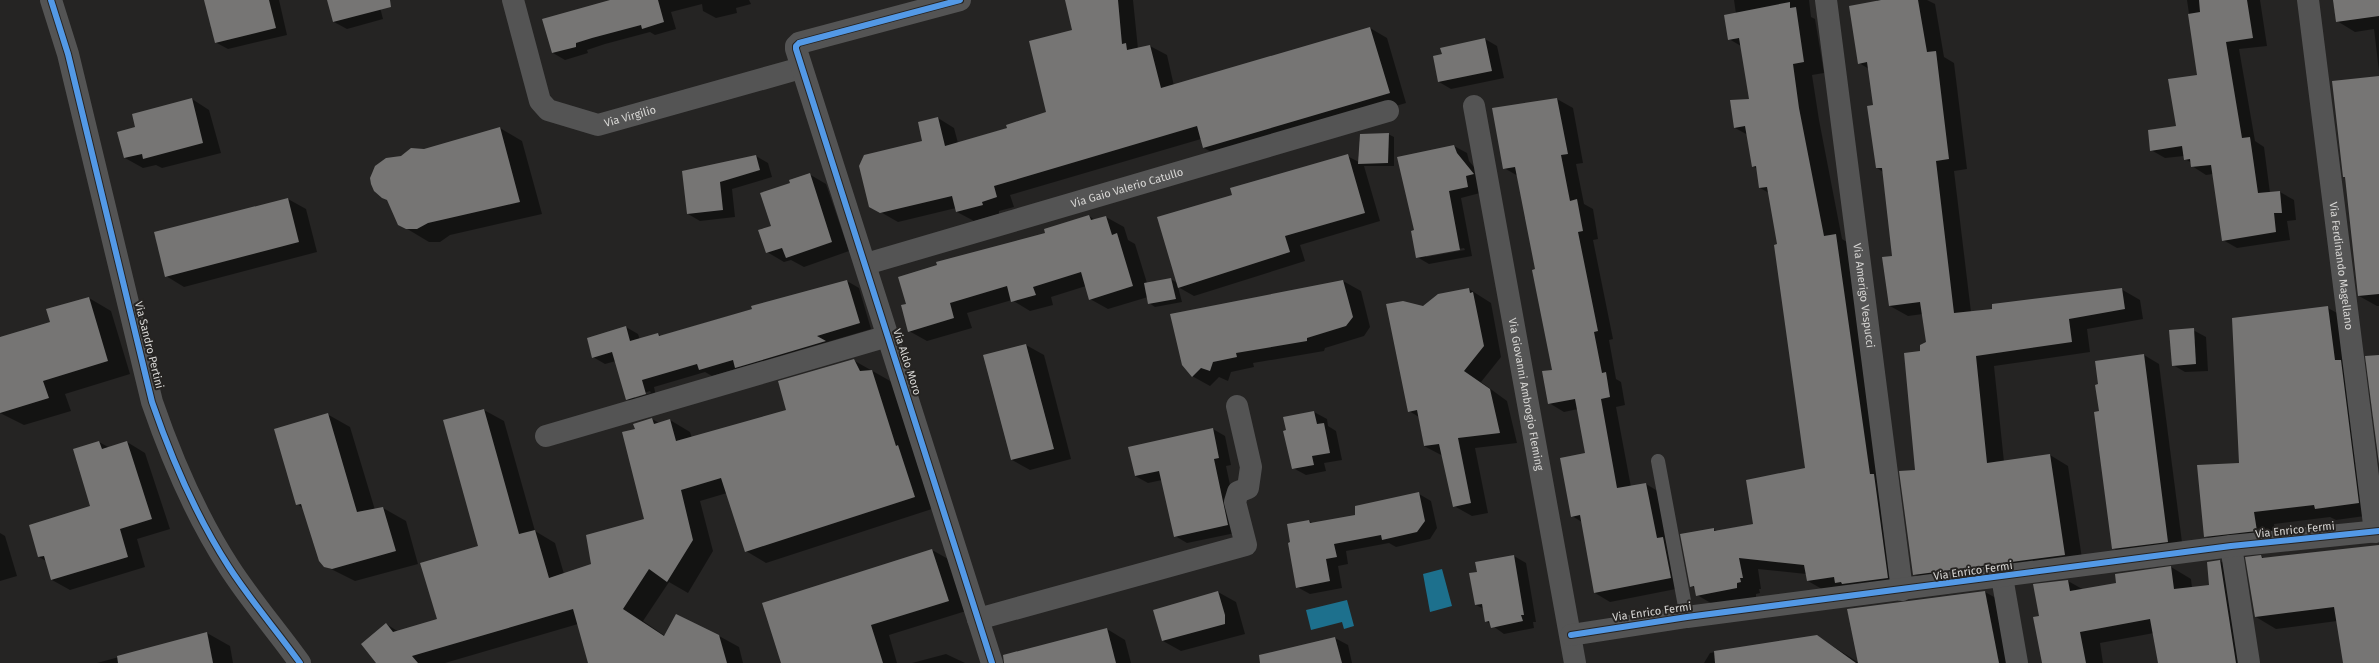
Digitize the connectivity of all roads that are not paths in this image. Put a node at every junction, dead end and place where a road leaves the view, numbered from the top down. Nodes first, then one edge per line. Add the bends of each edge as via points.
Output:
1 (51, 0) edge
2 (513, 0) edge
3 (960, 0) edge
4 (1826, 0) edge
5 (2308, 0) edge
6 (801, 68) junction
7 (1388, 111) dead end
8 (1476, 115) dead end
9 (866, 264) junction
10 (888, 336) junction
11 (1237, 406) dead end
12 (546, 436) dead end
13 (1658, 461) dead end
14 (2377, 532) edge
15 (2231, 546) junction
16 (2002, 577) junction
17 (1902, 590) junction
18 (1687, 617) junction
19 (978, 619) junction
20 (1570, 635) junction
21 (300, 663) edge
22 (992, 663) edge
23 (1575, 663) edge
24 (2017, 663) edge
25 (2249, 663) edge

1 - 21 street, Via Sandro Pertini via 68,54 152,402 164,436 204,523 230,568
2 - 6 street, Via Virgilio via 540,101 548,110 598,125
3 - 6 street, Via Aldo Moro via 799,43 796,49
4 - 17 street, Via Amerigo Vespucci
5 - 14 street, Via Ferdinando Magellano
6 - 9 street, Via Aldo Moro
7 - 9 street, Via Gaio Valerio Catullo
8 - 20 street, Via Giovanni Ambrogio Fleming
9 - 10 street, Via Aldo Moro
10 - 12 street
10 - 19 street, Via Aldo Moro
11 - 19 street via 1251,467 1248,488 1238,492 1235,502 1246,545
13 - 18 lane, Via Enrico Fermi
14 - 15 street, Via Enrico Fermi
15 - 16 street, Via Enrico Fermi
15 - 25 street
16 - 17 street, Via Enrico Fermi
16 - 24 street
17 - 18 street, Via Enrico Fermi
18 - 20 street, Via Enrico Fermi
19 - 22 street, Via Aldo Moro
20 - 23 street, Via Giovanni Ambrogio Fleming

